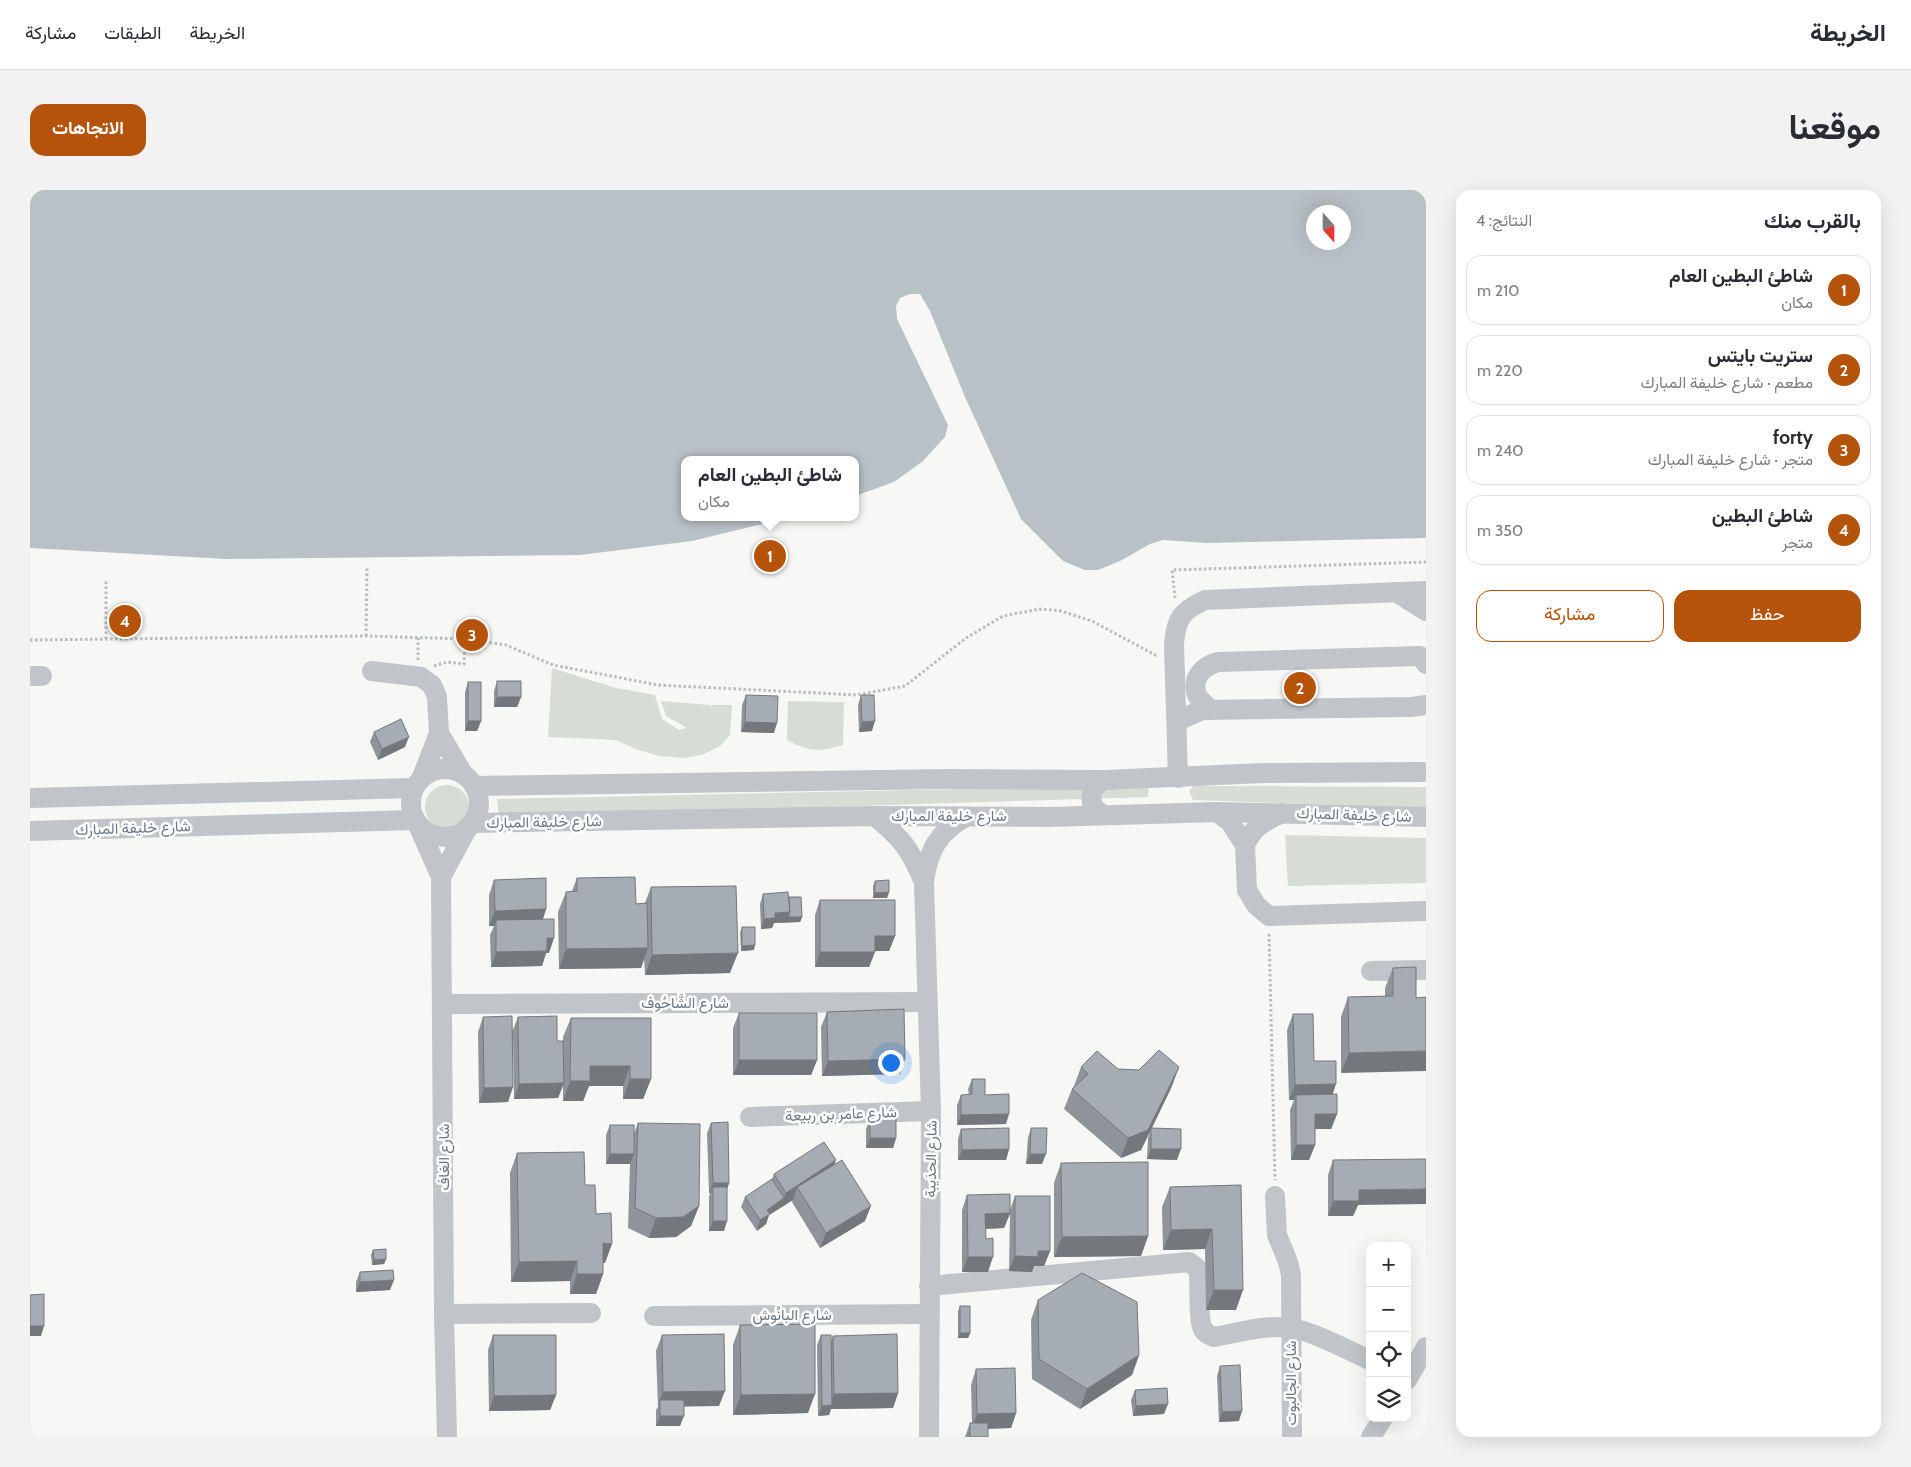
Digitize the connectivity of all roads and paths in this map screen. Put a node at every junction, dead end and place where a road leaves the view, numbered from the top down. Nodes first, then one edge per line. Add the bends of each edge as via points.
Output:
1 (367, 568) dead end
2 (106, 580) dead end
3 (1426, 591) edge
4 (1396, 592) junction
5 (1426, 611) edge
6 (366, 636) junction
7 (418, 638) junction
8 (106, 639) junction
9 (465, 639) junction
10 (30, 640) edge
11 (1174, 644) junction
12 (1424, 659) edge
13 (409, 661) dead end
14 (418, 661) junction
15 (1209, 664) junction
16 (1175, 667) junction
17 (372, 672) dead end
18 (1421, 703) edge
19 (1211, 710) junction
20 (1177, 721) junction
21 (439, 733) junction
22 (1426, 772) edge
23 (1178, 778) junction
24 (468, 780) junction
25 (1104, 780) junction
26 (418, 783) junction
27 (30, 798) edge
28 (1216, 812) junction
29 (1284, 812) junction
30 (1103, 815) junction
31 (874, 816) junction
32 (966, 817) junction
33 (1426, 817) edge
34 (417, 823) junction
35 (470, 826) junction
36 (30, 831) edge
37 (1245, 845) junction
38 (441, 877) junction
39 (924, 882) junction
40 (1426, 911) edge
41 (1268, 916) junction
42 (1371, 970) dead end
43 (1426, 970) edge
44 (928, 1002) junction
45 (442, 1004) junction
46 (931, 1111) junction
47 (750, 1117) dead end
48 (1275, 1196) joint
49 (929, 1286) junction
50 (591, 1313) dead end
51 (444, 1314) junction
52 (929, 1314) junction
53 (654, 1316) dead end
54 (1291, 1328) junction
55 (1426, 1347) edge
56 (1366, 1358) edge
57 (1411, 1372) edge
58 (1380, 1422) edge
59 (447, 1437) edge
60 (929, 1437) edge
61 (1292, 1437) edge
62 (1371, 1437) edge

1 - 6 path
2 - 8 path
3 - 4 street
4 - 5 street
4 - 11 street via 1205,600 1182,614 1176,626
6 - 7 path
6 - 8 path
7 - 9 path
7 - 14 path
8 - 10 path
9 - 14 path via 464,664 447,662 433,666
9 - 16 path via 506,645 553,665 658,685 856,695 905,686 966,638 1003,616 1040,609 1061,611 1092,621
11 - 15 street via 1194,661
11 - 16 street
12 - 15 street
13 - 14 path
15 - 19 street via 1200,671 1196,687 1201,701
16 - 20 street
17 - 21 street via 421,677 432,685 438,697
18 - 19 street
19 - 20 street via 1192,713
20 - 23 street
21 - 24 street
21 - 26 street
22 - 23 street via 1272,773
23 - 25 street
24 - 25 street
24 - 26 street via 452,769 442,769 431,771
24 - 35 street via 479,800 478,811
25 - 30 street via 1094,787 1091,800
26 - 27 street
26 - 34 street via 411,795 410,806
28 - 29 street, شارع خليفة المبارك
28 - 30 street, شارع خليفة المبارك
28 - 37 street via 1230,822
29 - 33 street, شارع خليفة المبارك
29 - 37 street via 1260,824 1251,832
30 - 32 street, شارع خليفة المبارك
31 - 32 street, شارع خليفة المبارك
31 - 35 street, شارع خليفة المبارك
31 - 39 street, شارع الحدَيبة via 908,849
32 - 39 street, شارع الحدَيبة via 950,826 934,844 926,864
34 - 35 street via 426,832 447,837 458,835
34 - 36 street, شارع خليفة المبارك
34 - 38 street, شارع الغاف
35 - 38 street, شارع الغاف
37 - 41 street via 1247,890
38 - 45 street, شارع الغاف
39 - 44 street, شارع الحدَيبة
40 - 41 street
41 - 48 path
42 - 43 street
44 - 45 street, شارع الشَّاحُوف
44 - 46 street, شارع الحدَيبة
45 - 51 street, شارع الغاف
46 - 47 street, شارع عامر بن ربيعة
46 - 49 street, شارع الحدَيبة
48 - 54 street, شارع الجالبوت via 1277,1235 1291,1275
49 - 52 street, شارع الحدَيبة
49 - 54 street, شارع الجالبوت via 1189,1262 1199,1272 1201,1322 1205,1332 1214,1336
50 - 51 street
51 - 59 street, شارع الغاف
52 - 53 street, شارع البانُوش
52 - 60 street, شارع الحدَيبة
54 - 56 street, شارع الجالبوت
54 - 61 street, شارع الجالبوت
55 - 57 street
58 - 62 street

